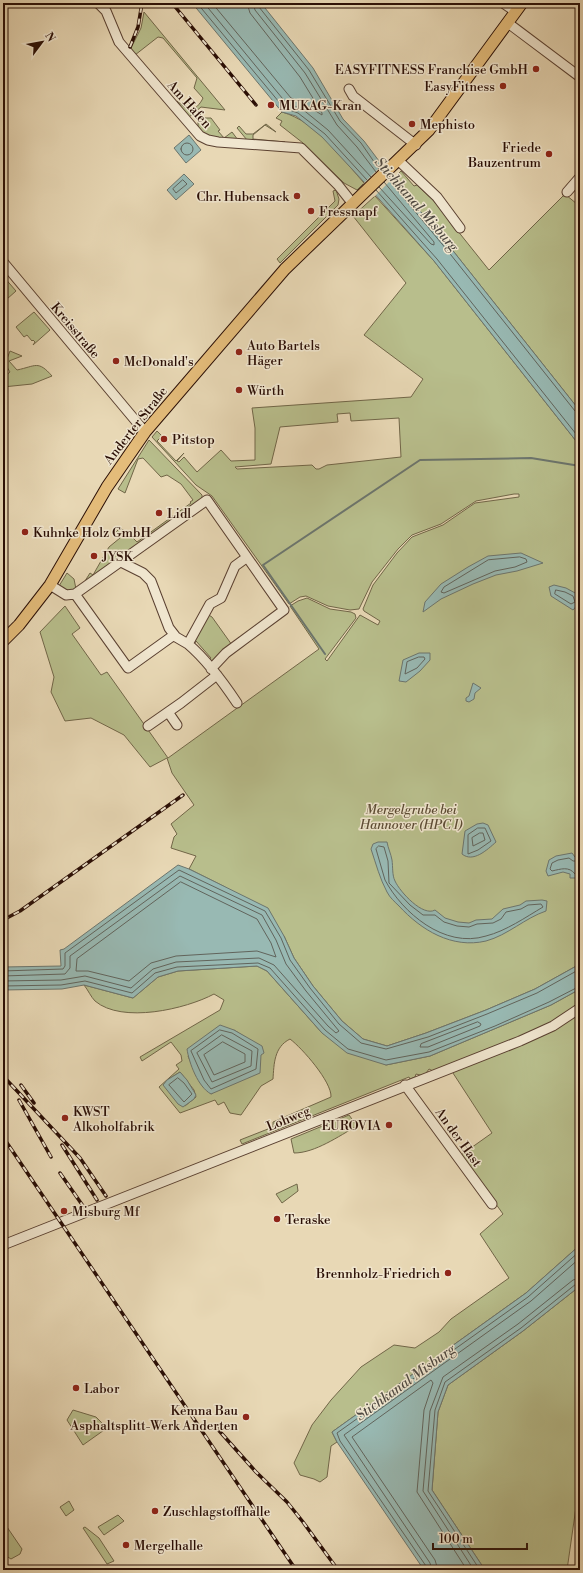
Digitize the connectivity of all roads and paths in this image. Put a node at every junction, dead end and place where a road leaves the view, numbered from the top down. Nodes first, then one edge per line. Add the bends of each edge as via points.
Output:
1 (98, 3) edge
2 (503, 3) edge
3 (519, 7) edge
4 (508, 23) junction
5 (580, 77) edge
6 (349, 89) dead end
7 (416, 145) junction
8 (395, 164) junction
9 (580, 177) edge
10 (566, 192) dead end
11 (353, 204) junction
12 (460, 228) dead end
13 (3, 262) edge
14 (145, 432) junction
15 (246, 558) junction
16 (121, 562) junction
17 (50, 585) junction
18 (75, 594) junction
19 (174, 635) junction
20 (3, 641) edge
21 (188, 644) junction
22 (214, 672) junction
23 (238, 703) dead end
24 (168, 712) junction
25 (176, 725) dead end
26 (148, 726) dead end
27 (580, 1008) edge
28 (406, 1085) junction
29 (492, 1204) dead end
30 (3, 1245) edge

1 - 11 street, Am Hafen via 106,12 119,42 200,136 218,142 301,148
2 - 3 street
3 - 4 main road, Anderter Straße
4 - 5 street
4 - 7 main road, Anderter Straße
6 - 7 street via 353,96
7 - 8 main road, Anderter Straße
8 - 11 main road, Anderter Straße
8 - 12 street via 437,197
9 - 10 street
11 - 14 main road, Anderter Straße via 267,289
13 - 14 street, Kreisstraße
14 - 17 main road, Anderter Straße via 110,482
15 - 16 street via 207,500
15 - 21 street via 235,566 221,598 210,604
15 - 22 street via 284,610 226,653
16 - 18 street
16 - 19 street via 143,573 151,581
17 - 18 street via 66,595
17 - 20 main road, Anderter Straße
18 - 19 street via 128,668
19 - 21 street
21 - 22 street
22 - 23 street
22 - 24 street
24 - 25 street
24 - 26 street
27 - 28 street, Lohweg via 541,1032
28 - 29 street, An der Hast
28 - 30 street, Lohweg

